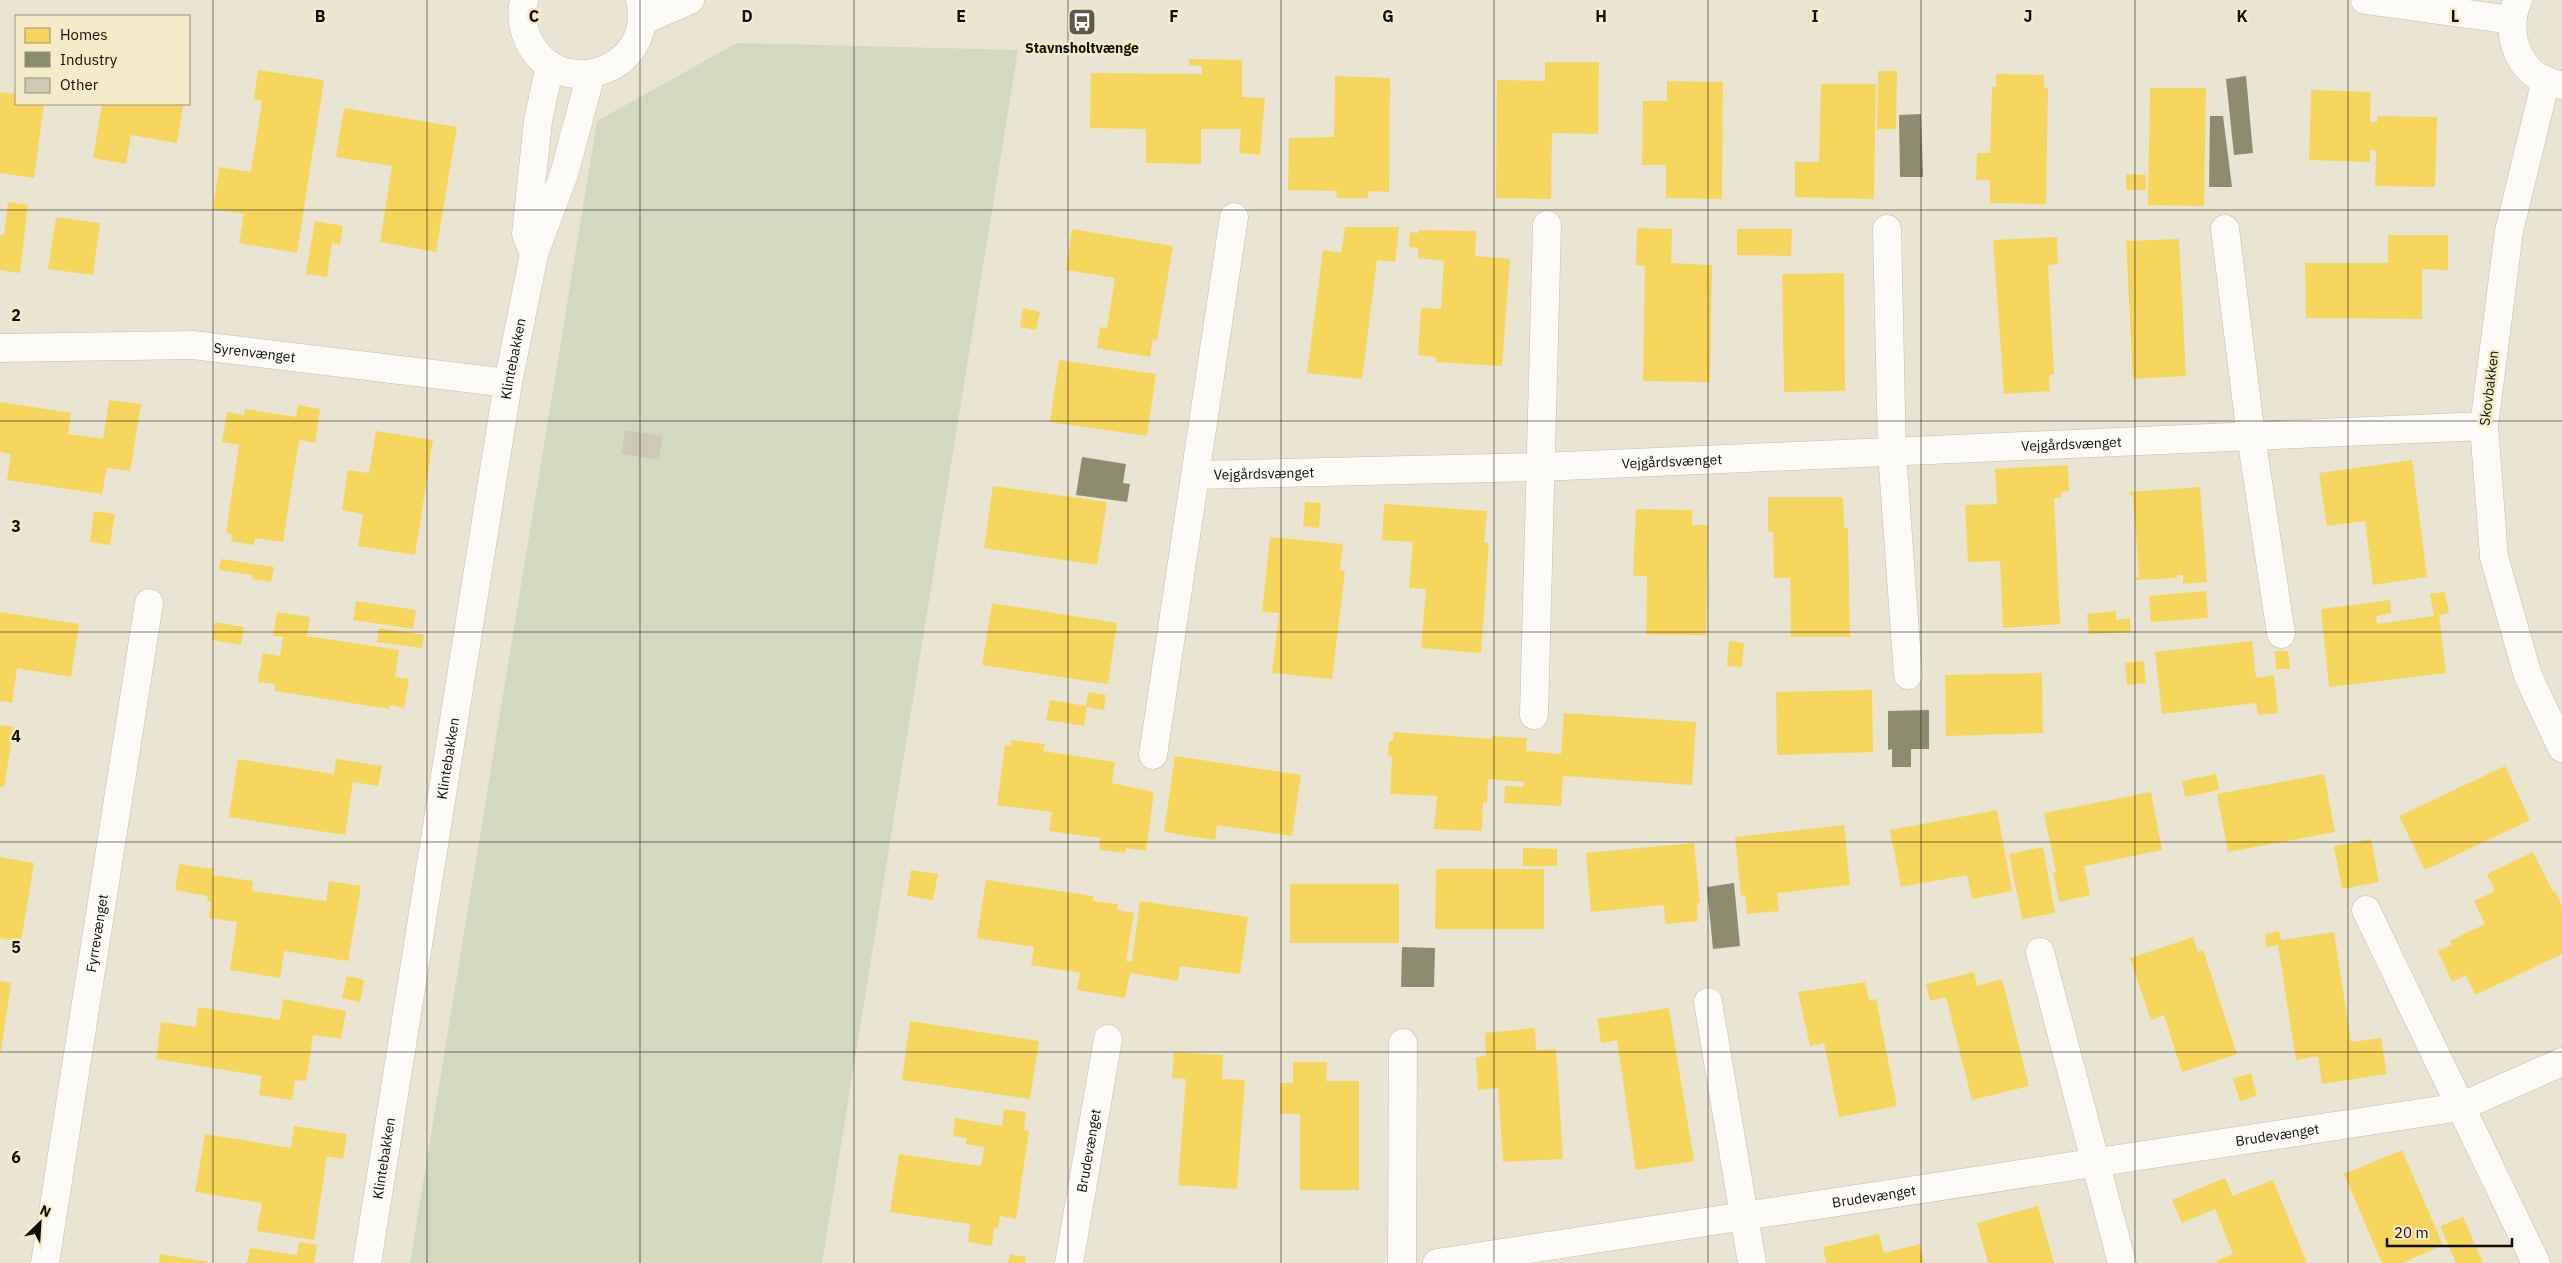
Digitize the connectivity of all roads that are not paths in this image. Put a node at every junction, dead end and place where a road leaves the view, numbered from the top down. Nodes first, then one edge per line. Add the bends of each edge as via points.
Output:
1 (690, 0) edge
2 (2366, 0) edge
3 (518, 2) edge
4 (641, 10) edge
5 (2515, 10) edge
6 (550, 65) junction
7 (591, 74) junction
8 (2554, 83) edge
9 (1234, 217) dead end
10 (1547, 225) dead end
11 (1887, 229) dead end
12 (2225, 229) dead end
13 (534, 254) junction
14 (0, 348) edge
15 (508, 382) junction
16 (2484, 426) junction
17 (2251, 436) junction
18 (1892, 452) junction
19 (1541, 468) junction
20 (1196, 475) junction
21 (149, 603) dead end
22 (2281, 634) dead end
23 (1908, 675) dead end
24 (1534, 715) dead end
25 (2562, 748) edge
26 (1153, 755) dead end
27 (2366, 910) dead end
28 (2040, 952) dead end
29 (1708, 1002) dead end
30 (1108, 1039) dead end
31 (1403, 1043) dead end
32 (2562, 1062) edge
33 (2460, 1107) junction
34 (2094, 1163) junction
35 (1744, 1216) junction
36 (45, 1263) edge
37 (367, 1263) edge
38 (1069, 1263) edge
39 (1402, 1263) edge
40 (1437, 1263) edge
41 (1752, 1263) edge
42 (2122, 1263) edge
43 (2536, 1263) edge

1 - 4 street
2 - 5 street
3 - 6 street via 530,44
4 - 7 street via 638,36 626,56 606,70
5 - 8 street via 2512,36 2517,52 2532,72
6 - 7 street via 568,73
6 - 13 street, Klintebakken via 538,122 526,234
7 - 13 street, Klintebakken via 564,174
8 - 16 street, Skovbakken via 2509,231
9 - 20 street, Vejgårdsvænget
10 - 19 street
11 - 18 street
12 - 17 street
13 - 15 street, Klintebakken
14 - 15 street, Syrenvænget via 193,345
15 - 37 street, Klintebakken
16 - 17 street, Vejgårdsvænget
16 - 25 street, Skovbakken via 2494,557 2528,676
17 - 18 street, Vejgårdsvænget
17 - 22 street
18 - 19 street, Vejgårdsvænget
18 - 23 street
19 - 20 street, Vejgårdsvænget
19 - 24 street
20 - 26 street, Vejgårdsvænget
21 - 36 street, Fyrrevænget
27 - 33 street
28 - 34 street
29 - 35 street
30 - 38 street, Brudevænget
31 - 39 street
32 - 33 street, Brudevænget
33 - 34 street, Brudevænget
33 - 43 street
34 - 35 street, Brudevænget
34 - 42 street
35 - 40 street, Brudevænget
35 - 41 street

